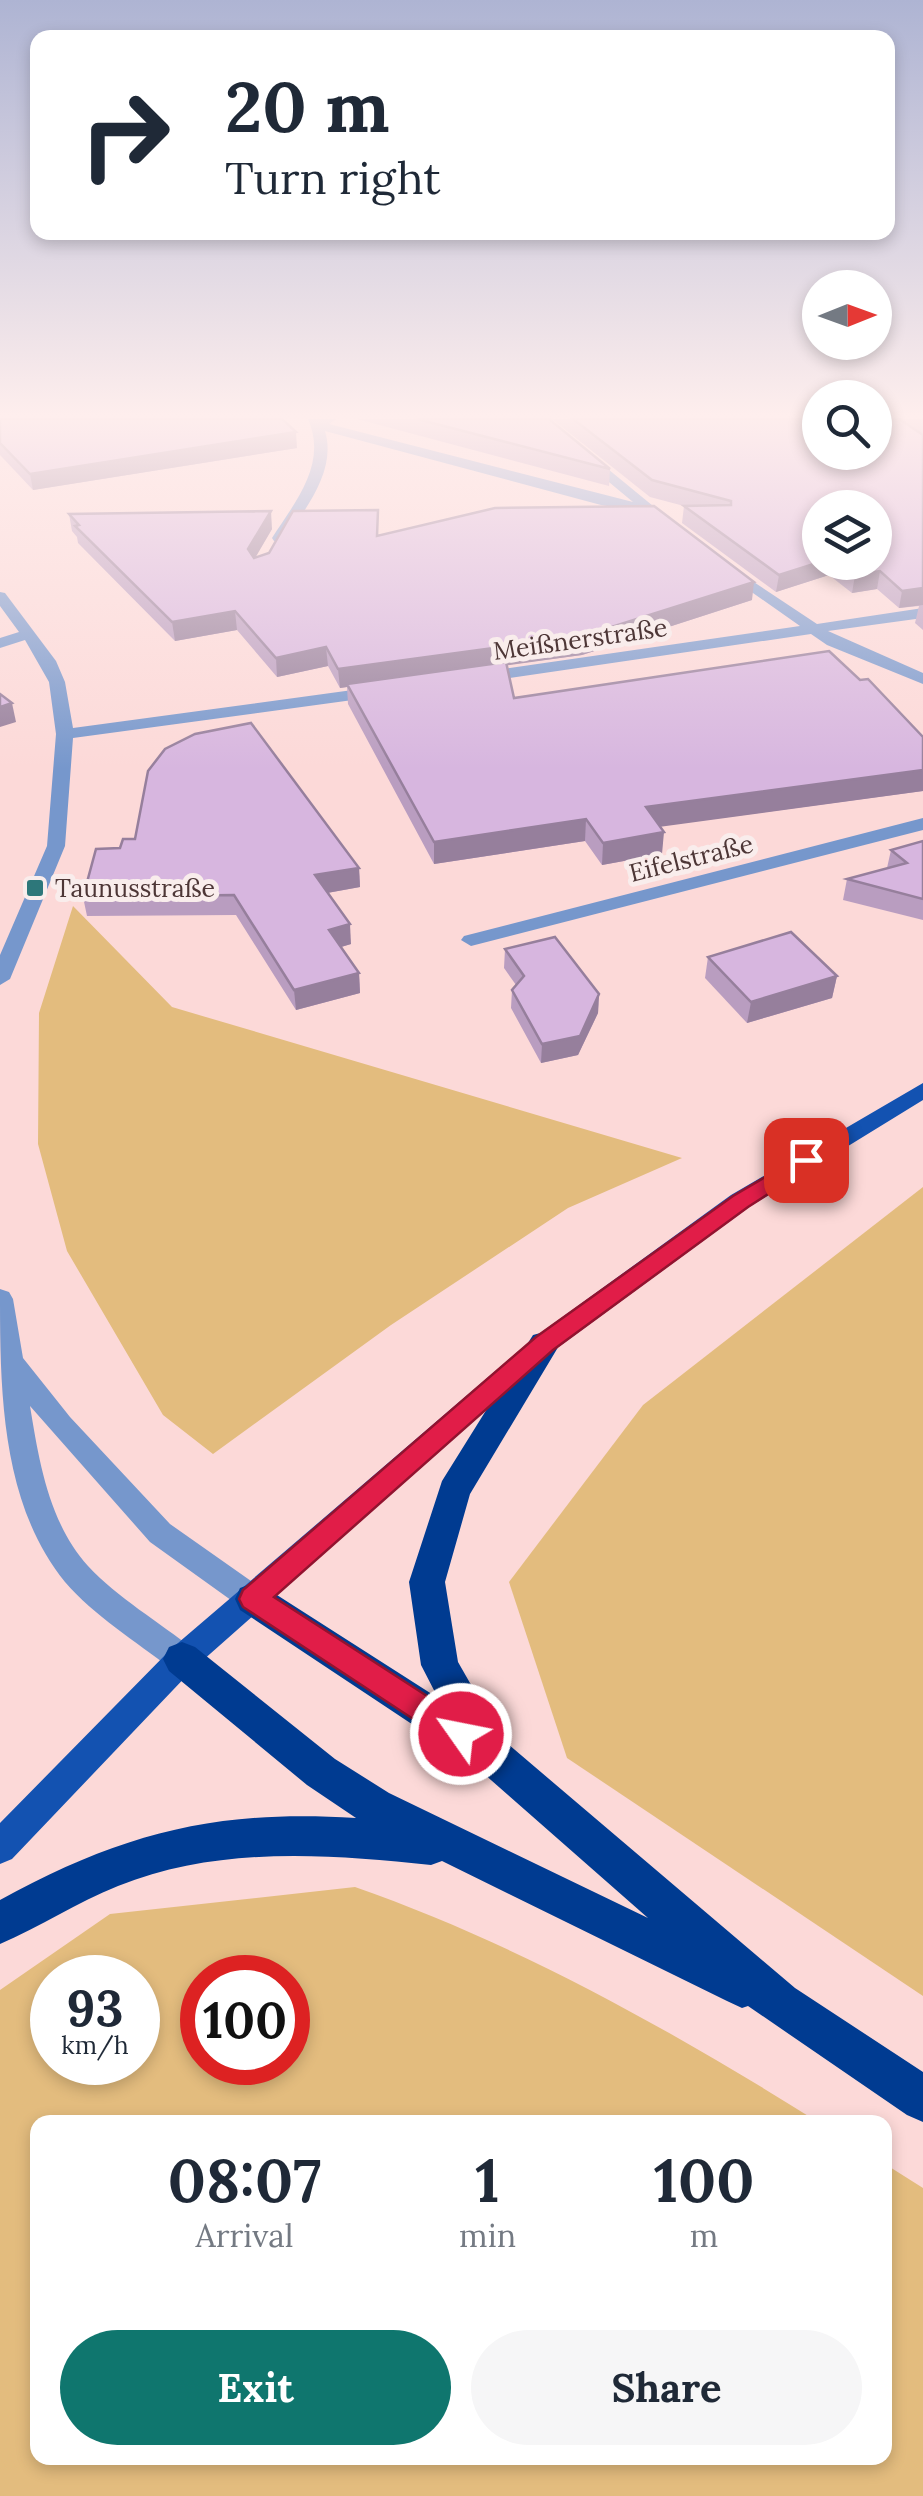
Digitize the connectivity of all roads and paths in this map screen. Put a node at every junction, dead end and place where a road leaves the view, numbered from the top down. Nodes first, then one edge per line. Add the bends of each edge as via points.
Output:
1 (279, 535) edge
2 (269, 554) edge
3 (708, 554) edge
4 (0, 596) edge
5 (923, 613) edge
6 (814, 630) junction
7 (29, 634) junction
8 (0, 642) edge
9 (923, 679) edge
10 (455, 681) edge
11 (396, 689) edge
12 (65, 734) junction
13 (923, 824) edge
14 (472, 940) dead end
15 (0, 979) edge
16 (923, 1090) edge
17 (0, 1299) edge
18 (544, 1344) junction
19 (12, 1362) junction
20 (253, 1599) junction
21 (182, 1659) junction
22 (489, 1752) junction
23 (449, 1846) junction
24 (0, 1847) edge
25 (0, 1923) edge
26 (779, 2004) junction
27 (923, 2100) edge

1 - 2 street
3 - 6 street
4 - 7 street
5 - 6 street, Meißnerstraße
6 - 9 street
6 - 10 street, Meißnerstraße
7 - 8 street
7 - 12 street via 58,682
11 - 12 street
12 - 15 street via 56,846
13 - 14 street, Eifelstraße
16 - 18 main road via 740,1201
17 - 19 street
18 - 20 main road
18 - 22 highway via 454,1490 427,1582 440,1665
19 - 20 street via 160,1533
19 - 21 street via 26,1456 50,1535 76,1573
20 - 21 main road
20 - 22 highway
21 - 23 highway via 321,1772
21 - 24 main road
22 - 26 highway
23 - 25 highway via 238,1836 116,1867
23 - 26 highway
26 - 27 highway

